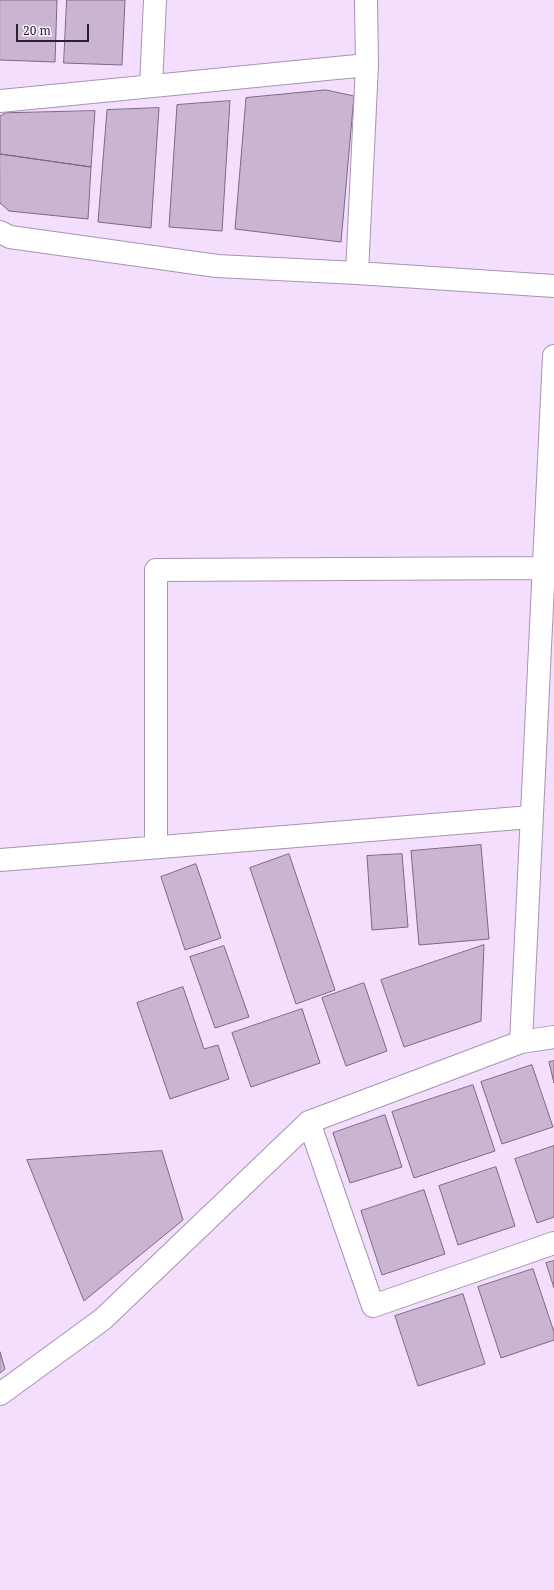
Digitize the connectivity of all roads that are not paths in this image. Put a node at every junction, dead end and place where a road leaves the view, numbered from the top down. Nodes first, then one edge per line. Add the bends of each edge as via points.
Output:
1 (155, 0) edge
2 (366, 0) edge
3 (367, 65) junction
4 (151, 86) junction
5 (0, 101) edge
6 (0, 232) edge
7 (357, 273) junction
8 (554, 286) edge
9 (554, 356) edge
10 (550, 513) edge
11 (544, 568) junction
12 (531, 817) junction
13 (156, 847) junction
14 (0, 860) edge
15 (554, 1037) edge
16 (520, 1042) junction
17 (309, 1122) junction
18 (554, 1244) edge
19 (0, 1394) edge

1 - 4 street
2 - 3 street
3 - 4 street
3 - 7 street
4 - 5 street
6 - 7 street via 10,237 217,266
7 - 8 street
9 - 10 street
10 - 11 street
11 - 12 street
11 - 13 street via 156,570
12 - 13 street
12 - 16 street
13 - 14 street
15 - 16 street
16 - 17 street
17 - 18 street via 372,1306
17 - 19 street via 103,1320

